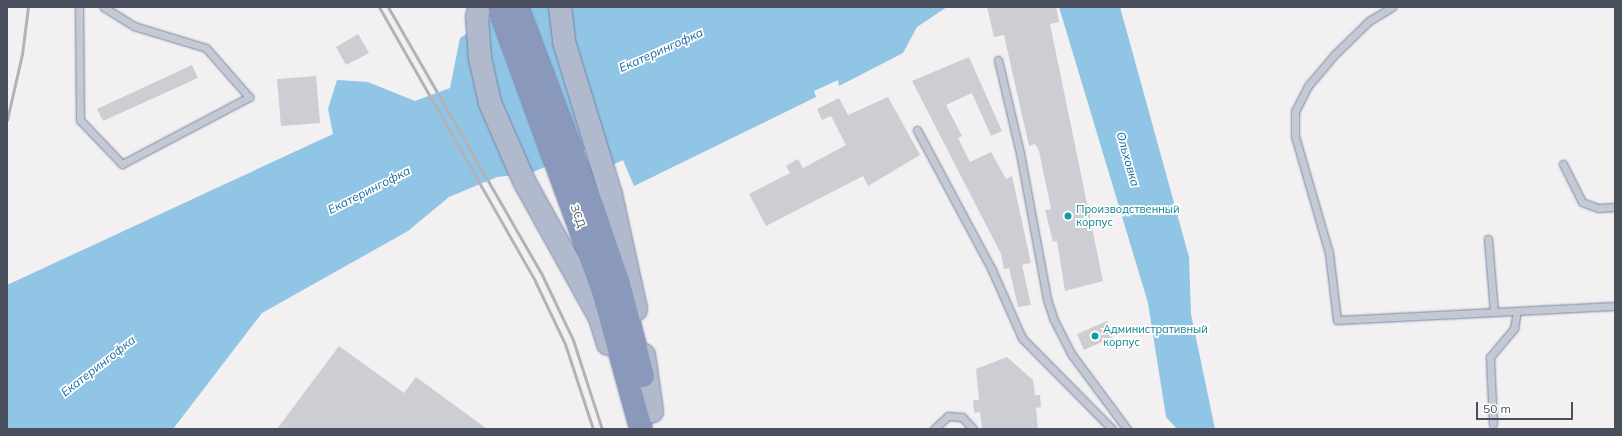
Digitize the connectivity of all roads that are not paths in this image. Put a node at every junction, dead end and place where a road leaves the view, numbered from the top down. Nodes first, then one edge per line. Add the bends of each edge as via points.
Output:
1 (79, 7) edge
2 (104, 7) edge
3 (480, 7) edge
4 (499, 7) edge
5 (517, 7) edge
6 (560, 7) edge
7 (1392, 7) edge
8 (998, 60) dead end
9 (917, 130) dead end
10 (1562, 164) dead end
11 (1615, 207) edge
12 (1488, 239) dead end
13 (1615, 306) edge
14 (1517, 311) junction
15 (1494, 312) junction
16 (649, 423) edge
17 (1493, 424) dead end
18 (636, 429) edge
19 (934, 429) edge
20 (973, 429) edge
21 (1112, 429) edge
22 (1127, 429) edge

1 - 2 lane via 80,120 122,164 249,97 206,48 134,26
3 - 18 main road via 477,17 480,58 490,103 525,183 600,318
4 - 16 highway, ЗСД
5 - 16 highway, ЗСД via 619,284
6 - 16 main road via 564,42 611,194 639,322
7 - 15 lane via 1370,20 1335,54 1308,86 1295,111 1295,136 1329,253 1337,320
8 - 22 lane via 1020,153 1047,299 1054,320 1072,355
9 - 21 lane via 991,268 1022,338
10 - 11 lane via 1582,202 1598,208
12 - 15 lane
13 - 14 lane
14 - 15 lane
14 - 17 lane via 1514,328 1490,357
19 - 20 lane via 948,416 962,417

